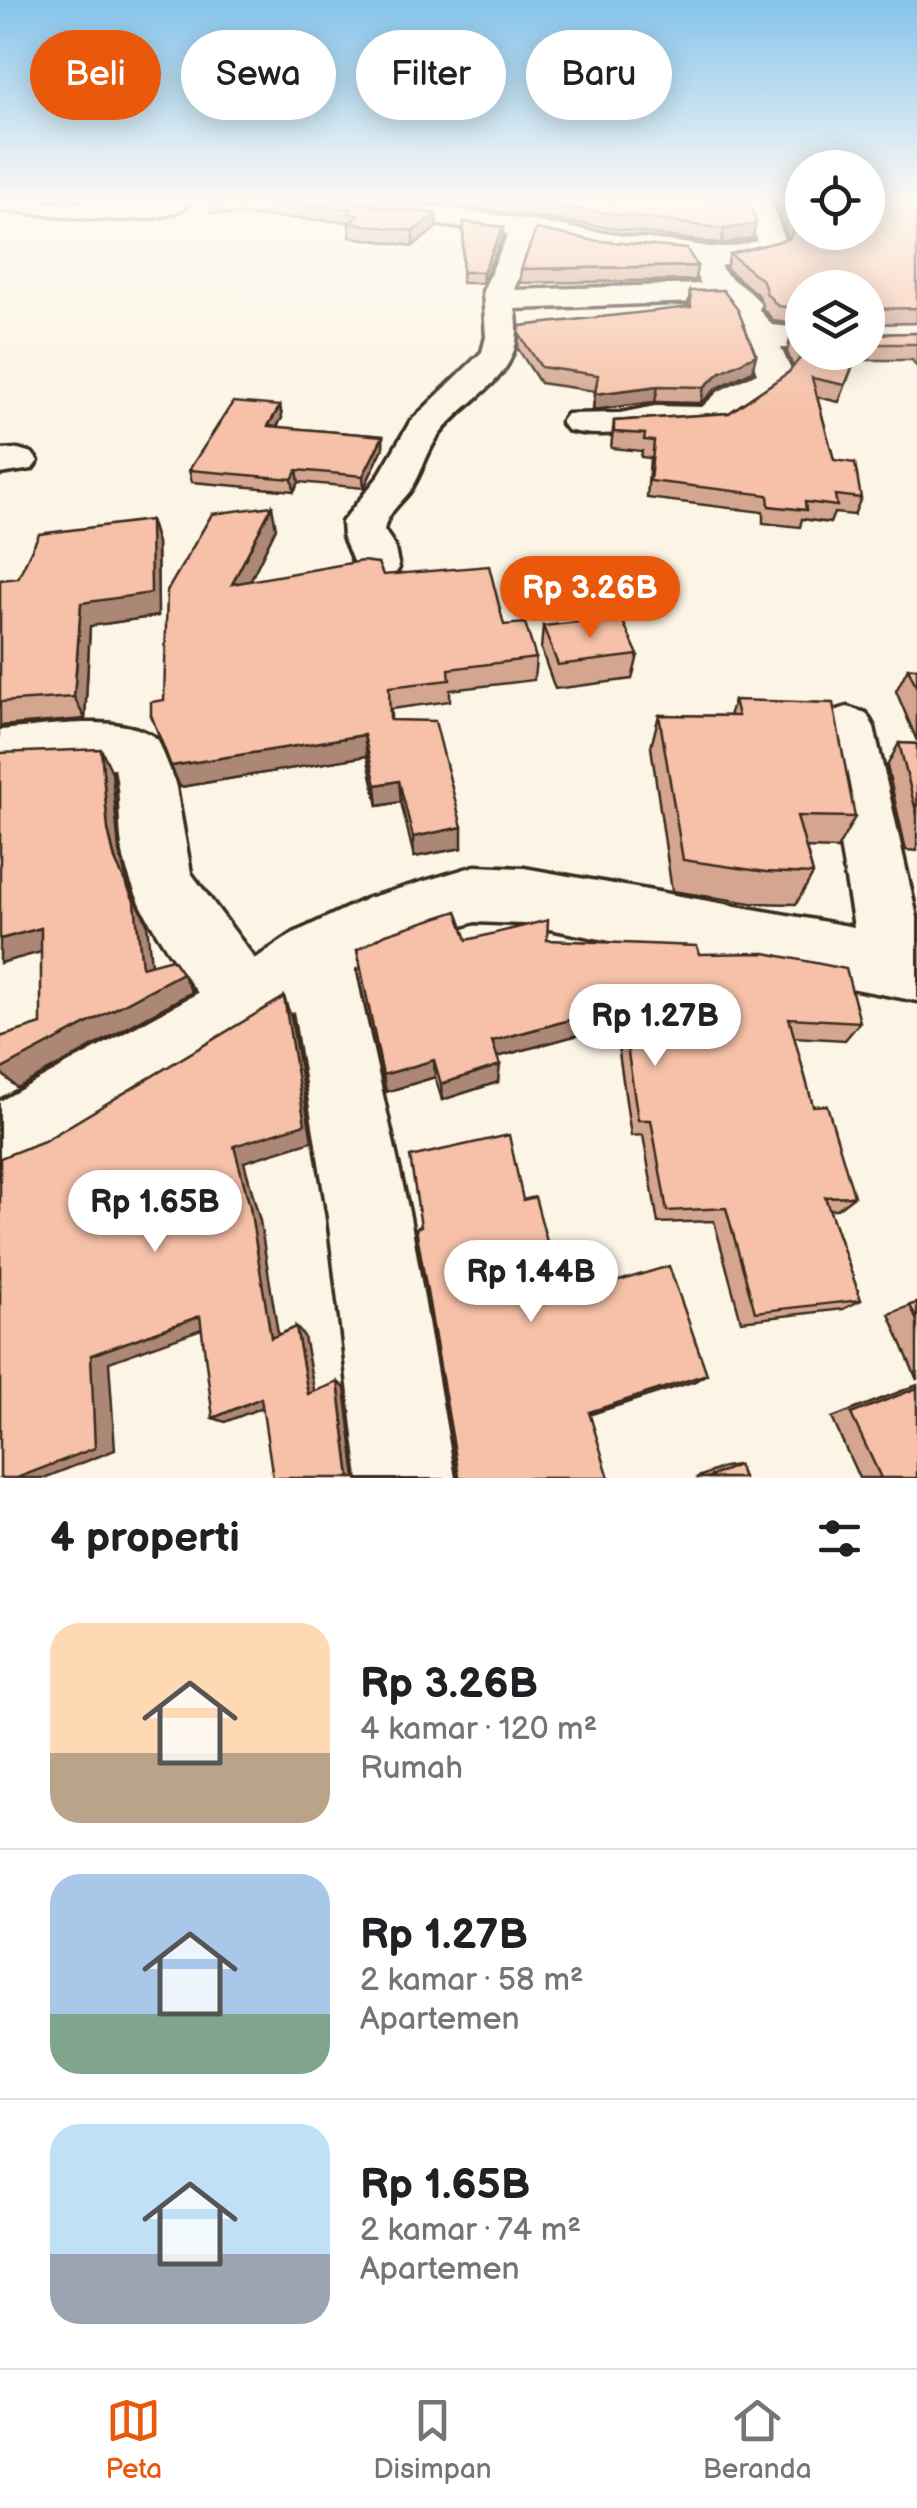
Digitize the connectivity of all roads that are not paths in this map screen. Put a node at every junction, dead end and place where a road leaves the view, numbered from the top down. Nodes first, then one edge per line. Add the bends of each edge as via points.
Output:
1 (504, 271) edge
2 (706, 271) edge
3 (726, 292) junction
4 (498, 300) junction
5 (757, 332) junction
6 (785, 338) edge
7 (580, 422) dead end
8 (376, 568) edge
9 (847, 727) dead end
10 (0, 751) edge
11 (318, 955) junction
12 (905, 968) edge
13 (246, 1002) junction
14 (0, 1139) edge
15 (407, 1478) edge

1 - 4 street
2 - 3 street
3 - 4 street
3 - 5 street via 745,304
4 - 8 street via 504,332 497,357 422,430 397,479 364,519 361,530
5 - 6 street
5 - 7 street via 774,378 710,418
9 - 12 street
10 - 13 street via 133,749 144,761 153,848 167,888
11 - 12 street via 368,927 474,894 524,896
11 - 13 street
11 - 15 street via 369,1217
13 - 14 street via 34,1126

